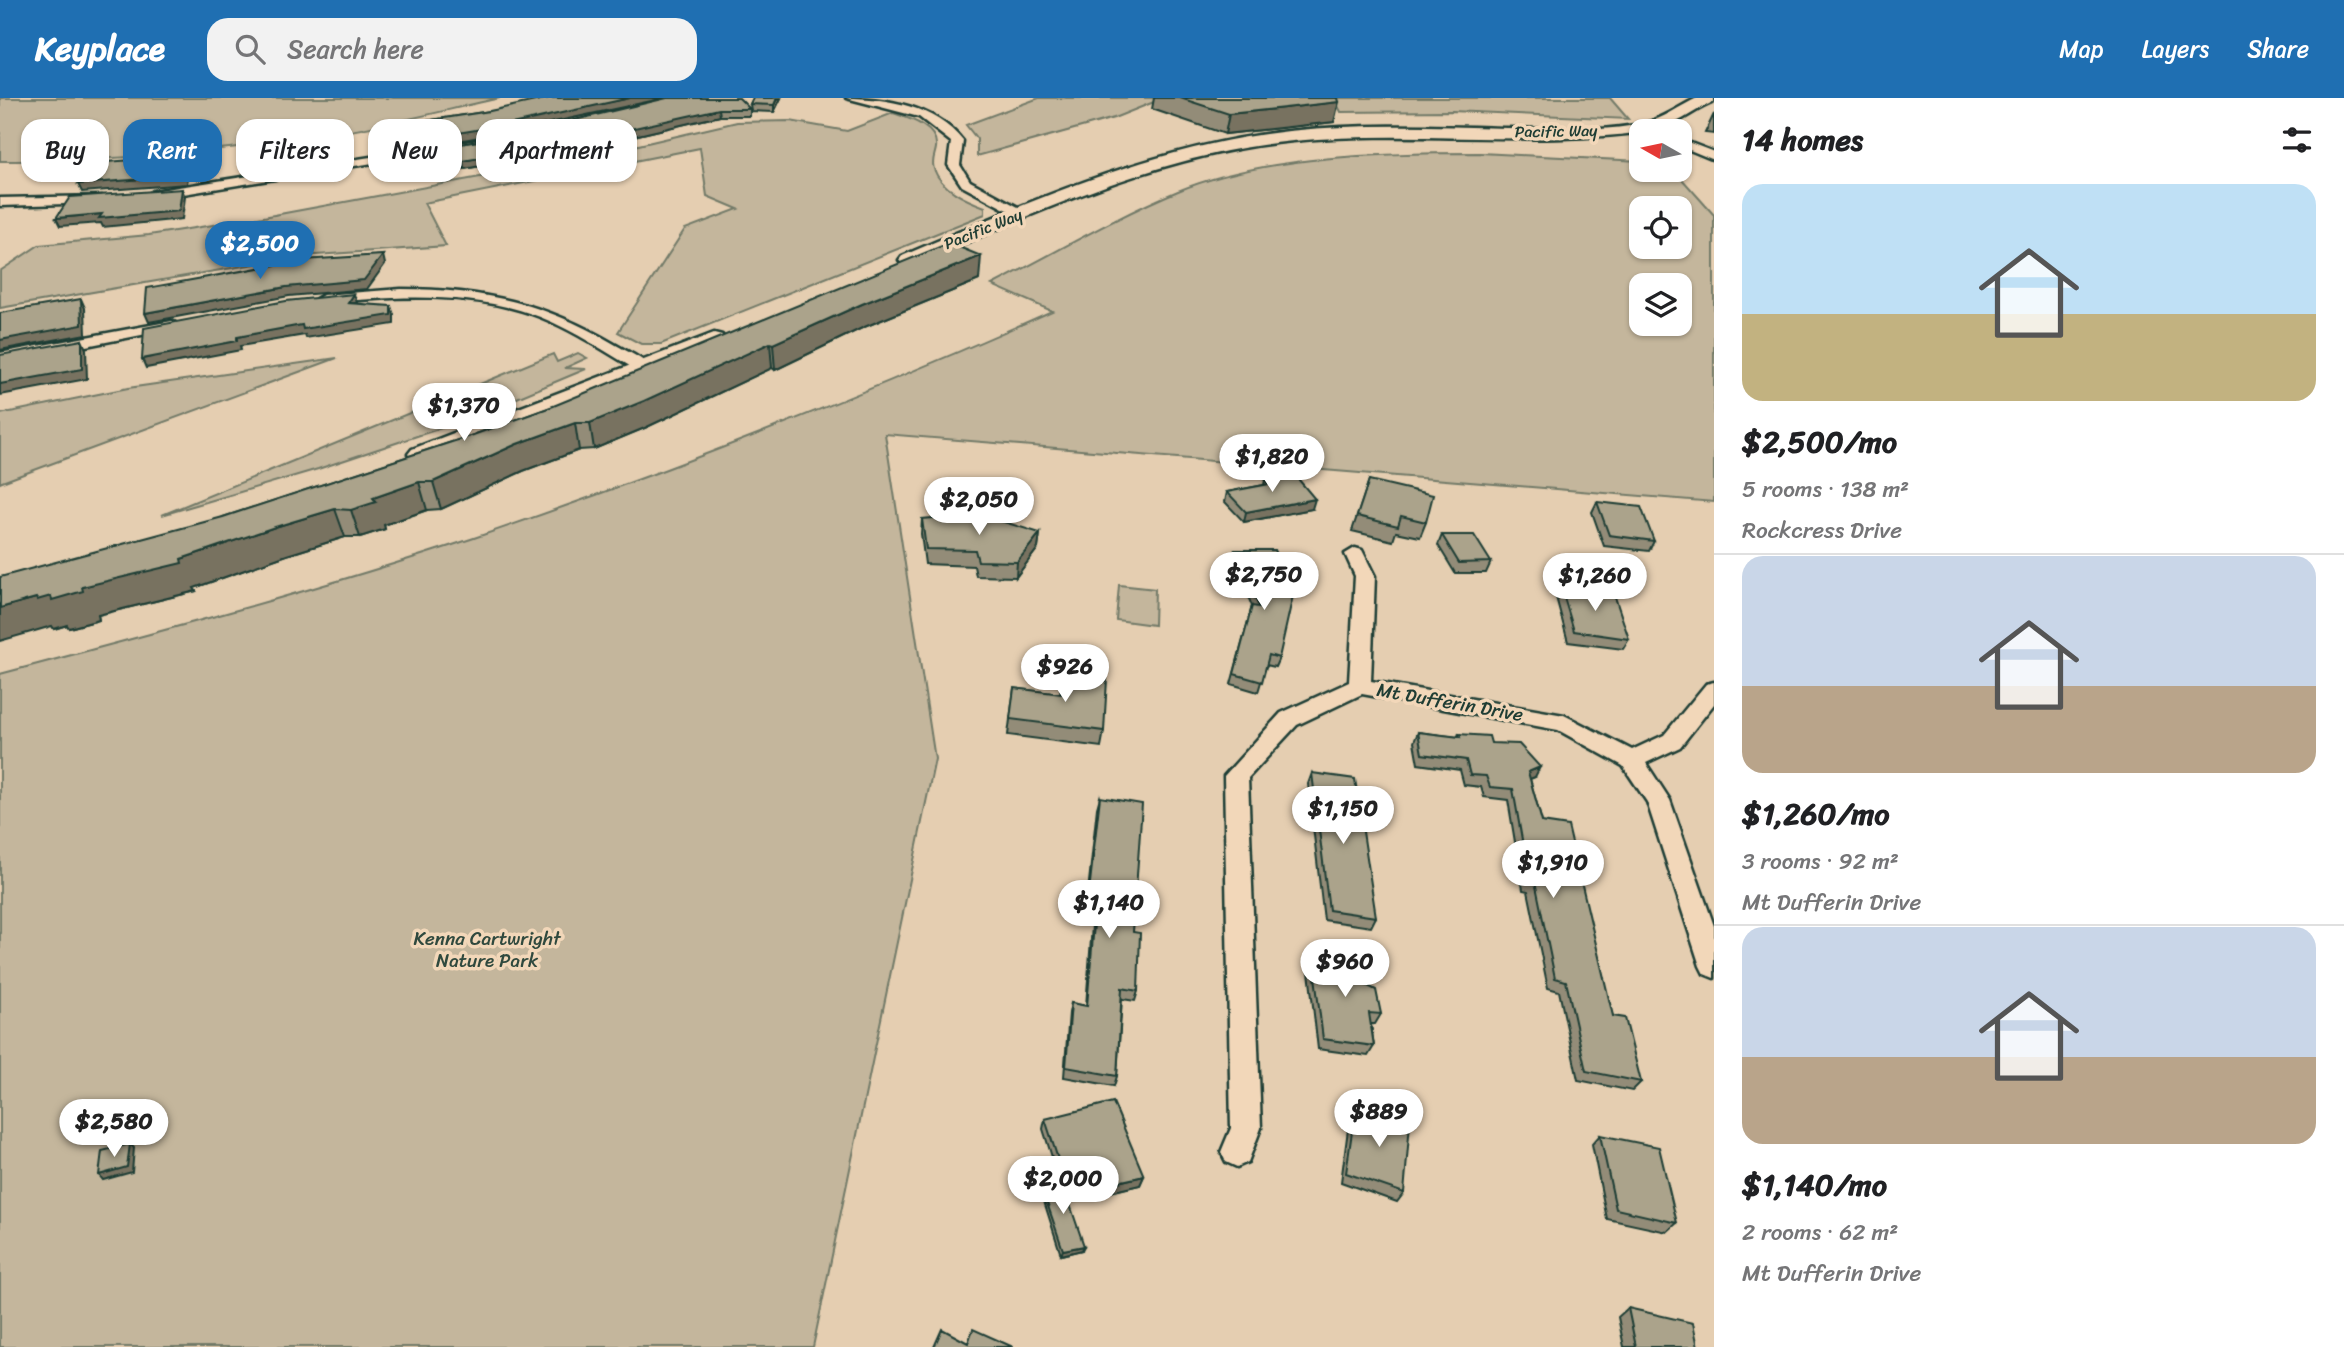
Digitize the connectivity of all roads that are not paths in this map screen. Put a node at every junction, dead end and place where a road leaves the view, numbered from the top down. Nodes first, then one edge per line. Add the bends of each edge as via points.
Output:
1 (851, 98) edge
2 (1712, 98) edge
3 (1672, 119) edge
4 (1629, 130) edge
5 (476, 144) edge
6 (1692, 147) edge
7 (1714, 156) edge
8 (143, 196) edge
9 (117, 198) edge
10 (0, 202) edge
11 (1023, 213) junction
12 (885, 270) edge
13 (302, 301) edge
14 (181, 323) edge
15 (732, 332) edge
16 (0, 358) edge
17 (644, 369) junction
18 (400, 462) edge
19 (1356, 554) dead end
20 (1360, 686) junction
21 (1714, 689) edge
22 (1631, 760) junction
23 (1714, 966) edge
24 (1237, 1152) dead end

1 - 11 street via 931,118 957,141 954,165 959,177
2 - 3 street, Pacific Way
4 - 11 street, Pacific Way via 1404,130 1264,139 1146,165
5 - 8 street
6 - 7 street
9 - 10 street
11 - 12 street, Pacific Way
13 - 17 street via 395,293 497,300 533,309
14 - 16 street
15 - 17 street
17 - 18 street
19 - 20 street via 1365,576
20 - 22 street, Mt Dufferin Drive via 1564,723
20 - 24 street, Mt Dufferin Drive via 1289,719 1236,776 1246,1128
21 - 22 street via 1672,741
22 - 23 street, Mt Dufferin Drive via 1658,800

